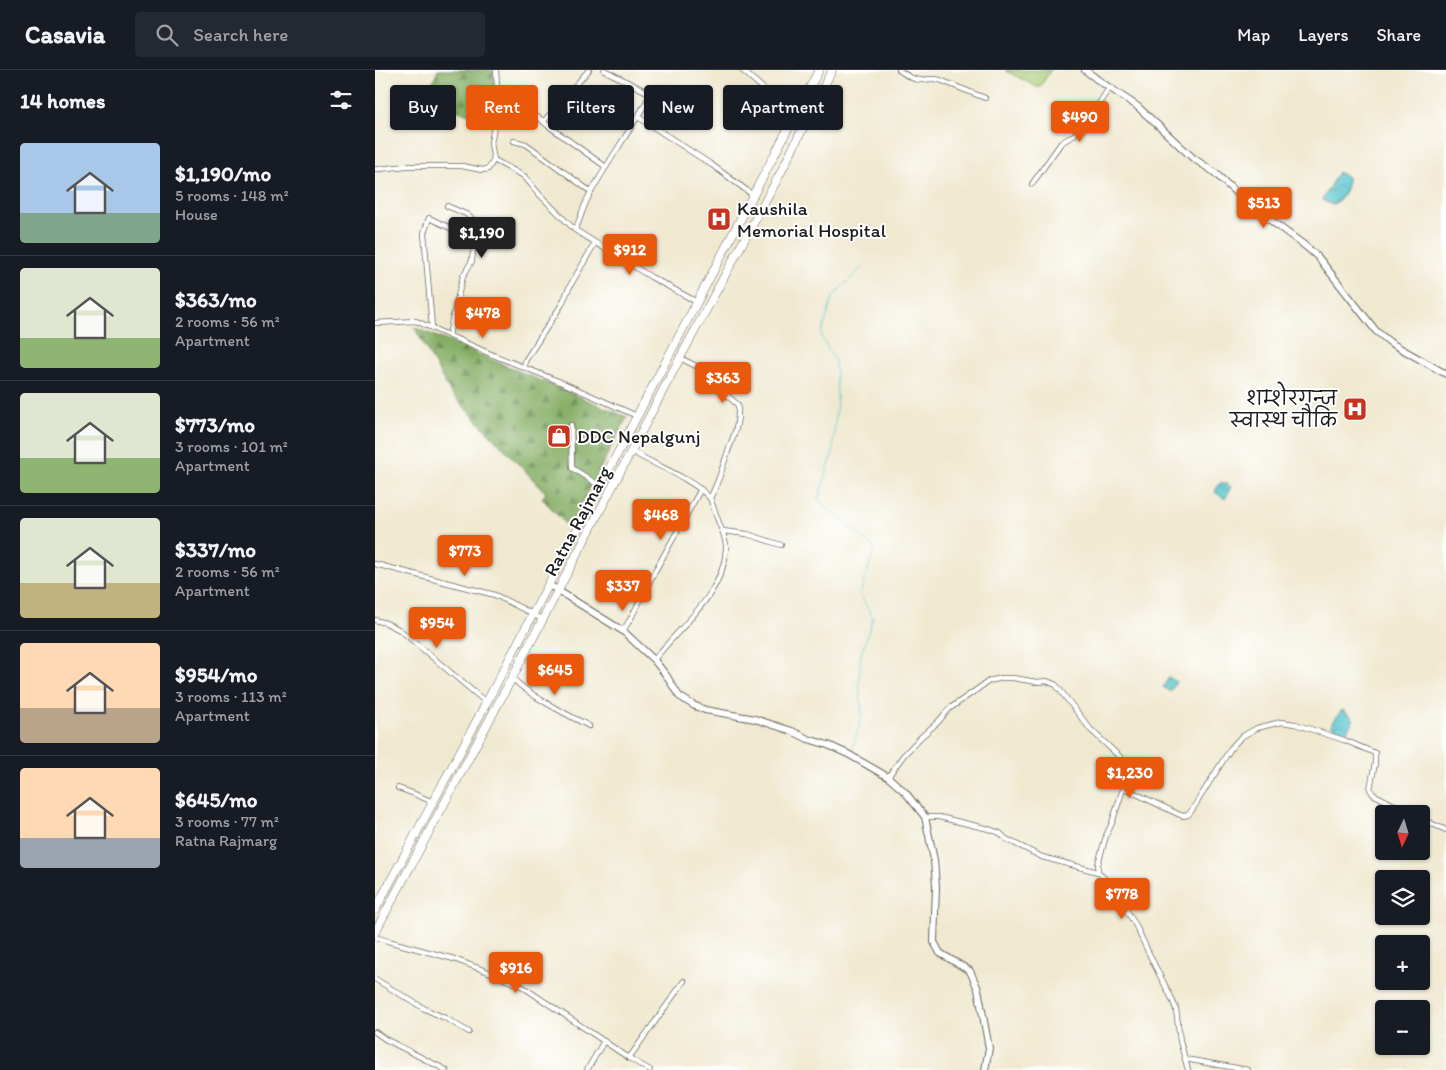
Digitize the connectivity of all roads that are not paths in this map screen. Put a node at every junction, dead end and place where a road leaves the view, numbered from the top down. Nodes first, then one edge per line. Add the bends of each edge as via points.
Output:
1 (496, 70) edge
2 (589, 70) edge
3 (604, 70) edge
4 (742, 70) edge
5 (819, 70) edge
6 (833, 70) edge
7 (899, 70) edge
8 (1085, 70) edge
9 (497, 85) edge
10 (759, 85) edge
11 (811, 85) edge
12 (1109, 88) junction
13 (985, 98) dead end
14 (638, 117) junction
15 (538, 118) edge
16 (544, 121) junction
17 (493, 130) edge
18 (787, 130) edge
19 (514, 141) dead end
20 (494, 160) junction
21 (606, 167) junction
22 (375, 168) edge
23 (1032, 184) dead end
24 (591, 192) junction
25 (753, 195) junction
26 (447, 206) dead end
27 (575, 230) junction
28 (474, 239) junction
29 (595, 243) junction
30 (697, 302) junction
31 (375, 323) edge
32 (432, 327) junction
33 (449, 336) junction
34 (681, 358) junction
35 (524, 367) junction
36 (1446, 374) edge
37 (637, 416) junction
38 (571, 425) dead end
39 (631, 451) junction
40 (601, 486) junction
41 (701, 489) junction
42 (710, 498) junction
43 (723, 531) junction
44 (781, 545) dead end
45 (375, 564) edge
46 (549, 585) junction
47 (558, 591) junction
48 (533, 614) junction
49 (375, 620) edge
50 (542, 620) junction
51 (623, 631) junction
52 (654, 660) junction
53 (512, 678) junction
54 (487, 703) junction
55 (589, 726) dead end
56 (889, 778) junction
57 (398, 788) dead end
58 (1124, 788) junction
59 (433, 802) junction
60 (1394, 805) edge
61 (925, 817) junction
62 (1430, 823) edge
63 (1446, 830) edge
64 (1098, 872) junction
65 (375, 910) edge
66 (375, 932) edge
67 (375, 937) edge
68 (375, 979) edge
69 (684, 981) dead end
70 (375, 1032) edge
71 (469, 1032) dead end
72 (604, 1041) junction
73 (629, 1058) junction
74 (1185, 1058) junction
75 (446, 1070) edge
76 (587, 1070) edge
77 (650, 1070) edge
78 (985, 1070) edge
79 (1188, 1070) edge
80 (1248, 1070) edge

1 - 9 street
2 - 16 street
3 - 14 street via 651,94
4 - 10 street
5 - 11 highway, Ratna Rajmarg
6 - 34 highway, Ratna Rajmarg
7 - 13 street via 914,79 934,78
8 - 12 street
12 - 23 street via 1093,113 1074,135 1061,143
12 - 36 street via 1137,106 1193,158 1318,257 1376,332
14 - 21 street
14 - 25 street
15 - 16 street
16 - 21 street
17 - 20 street via 491,143
18 - 25 highway, Ratna Rajmarg
19 - 24 street via 526,144
20 - 22 street via 488,169 482,170 462,166
20 - 27 street via 524,176
21 - 24 street
24 - 27 street
25 - 30 highway, Ratna Rajmarg
26 - 28 street via 467,214 476,222
27 - 29 street
28 - 32 street via 429,218 424,232
28 - 33 street via 472,261 463,276
29 - 30 street
29 - 35 street
30 - 37 highway, Ratna Rajmarg
31 - 32 street via 417,321
32 - 33 street
33 - 35 street
34 - 39 highway, Ratna Rajmarg
34 - 42 street via 711,374 720,389 738,405 736,431
35 - 37 street
37 - 40 highway, Ratna Rajmarg
38 - 40 street via 572,468
39 - 41 street
39 - 47 highway, Ratna Rajmarg
40 - 46 highway, Ratna Rajmarg
41 - 42 street
41 - 51 street
42 - 43 street
43 - 44 street via 747,534
43 - 52 street via 727,548 714,587 698,611
45 - 48 street via 495,595
46 - 47 street
46 - 48 highway, Ratna Rajmarg
47 - 50 highway, Ratna Rajmarg
47 - 51 street
48 - 50 street
48 - 54 highway, Ratna Rajmarg
49 - 54 street via 400,630
50 - 53 highway, Ratna Rajmarg
51 - 52 street
52 - 56 street via 679,696 693,705 792,731 848,754
53 - 55 street via 544,701
53 - 66 highway, Ratna Rajmarg
54 - 59 highway, Ratna Rajmarg
56 - 58 street via 903,756 949,709 989,680 1013,678 1047,681 1056,685 1091,730 1125,763 1129,777
56 - 61 street
57 - 59 street
58 - 60 street via 1178,814 1187,815 1241,737 1257,728 1281,722 1344,740 1375,753 1370,789
58 - 64 street via 1105,836
59 - 65 highway, Ratna Rajmarg
61 - 64 street via 939,817 989,829 1043,857
61 - 78 street via 936,887 934,942 940,953 970,971 978,989 989,1048
62 - 63 street
64 - 74 street via 1135,924 1171,997
67 - 72 street via 454,959 523,987
68 - 71 street
69 - 73 street
70 - 75 street
72 - 73 street
72 - 76 street
73 - 77 street
74 - 79 street
74 - 80 street

